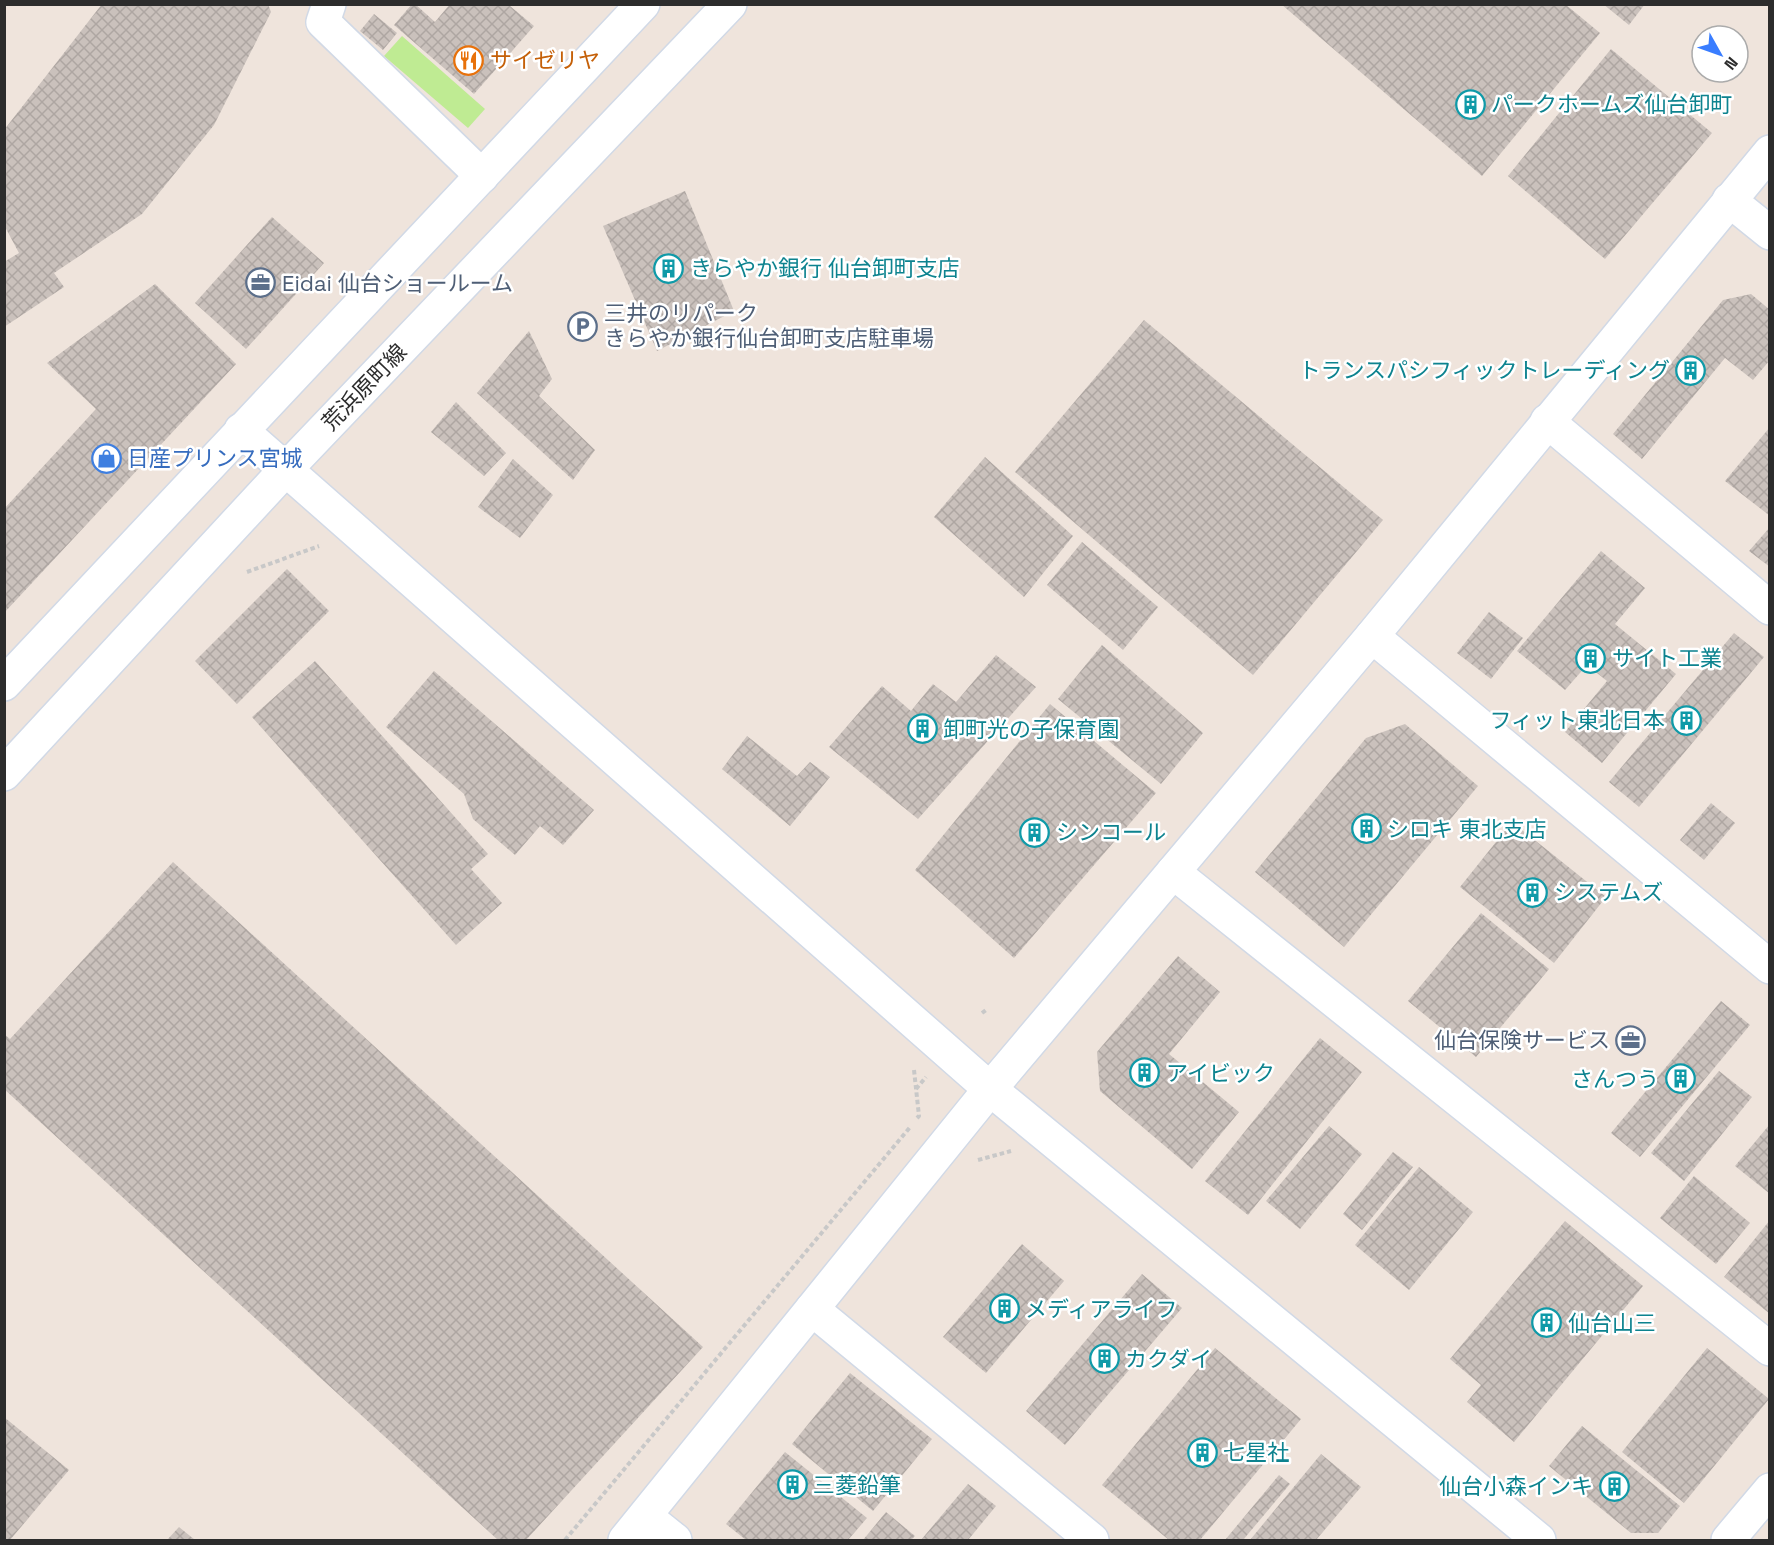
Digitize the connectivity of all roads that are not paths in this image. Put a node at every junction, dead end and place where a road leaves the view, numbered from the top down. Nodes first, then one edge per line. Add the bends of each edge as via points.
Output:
1 (329, 4) edge
2 (643, 4) edge
3 (730, 4) edge
4 (1770, 152) edge
5 (482, 176) junction
6 (1729, 200) junction
7 (1770, 233) edge
8 (1547, 421) junction
9 (241, 430) junction
10 (287, 468) junction
11 (1770, 608) edge
12 (1372, 636) junction
13 (4, 684) edge
14 (4, 774) edge
15 (1173, 872) junction
16 (1770, 967) edge
17 (990, 1089) junction
18 (812, 1309) junction
19 (1770, 1349) edge
20 (1770, 1490) edge
21 (645, 1516) junction
22 (625, 1540) edge
23 (675, 1540) edge
24 (1092, 1540) edge
25 (1539, 1540) edge
26 (1728, 1540) edge

1 - 5 street via 323,22
2 - 5 street
3 - 10 street, 荒浜原町線
4 - 6 street
5 - 9 street
6 - 7 street
6 - 8 street
8 - 11 street
8 - 12 street
9 - 10 street
9 - 13 street
10 - 14 street, 荒浜原町線
10 - 17 street
12 - 15 street
12 - 16 street
15 - 17 street
15 - 19 street
17 - 18 street
17 - 25 street
18 - 21 street
18 - 24 street
20 - 26 street
21 - 22 street
21 - 23 street

